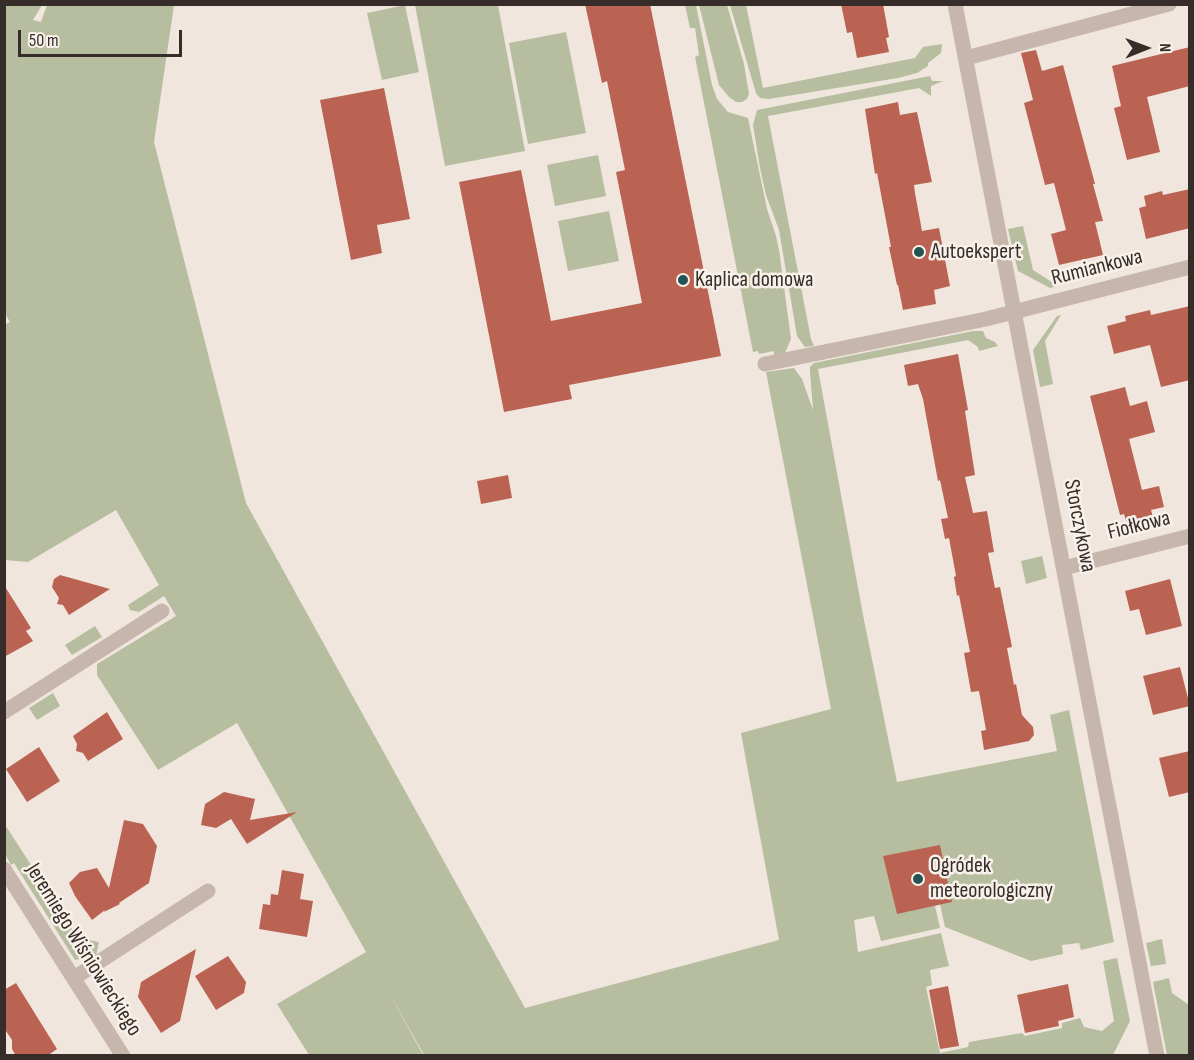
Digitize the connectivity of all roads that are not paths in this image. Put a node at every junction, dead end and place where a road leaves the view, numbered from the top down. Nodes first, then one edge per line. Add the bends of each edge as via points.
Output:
1 (955, 4) edge
2 (1169, 4) edge
3 (966, 58) junction
4 (1190, 267) edge
5 (1015, 312) junction
6 (765, 364) dead end
7 (1190, 536) edge
8 (1064, 568) junction
9 (162, 611) dead end
10 (4, 711) edge
11 (4, 869) edge
12 (208, 891) dead end
13 (74, 978) junction
14 (123, 1056) edge
15 (1157, 1056) edge

1 - 3 street, Storczykowa
2 - 3 street
3 - 5 street, Storczykowa
4 - 5 street, Rumiankowa
5 - 6 street, Rumiankowa
5 - 8 street, Storczykowa
7 - 8 street, Fiołkowa
8 - 15 street, Storczykowa
9 - 10 street
11 - 13 street, Jeremiego Wiśniowieckiego
12 - 13 street
13 - 14 street, Jeremiego Wiśniowieckiego

